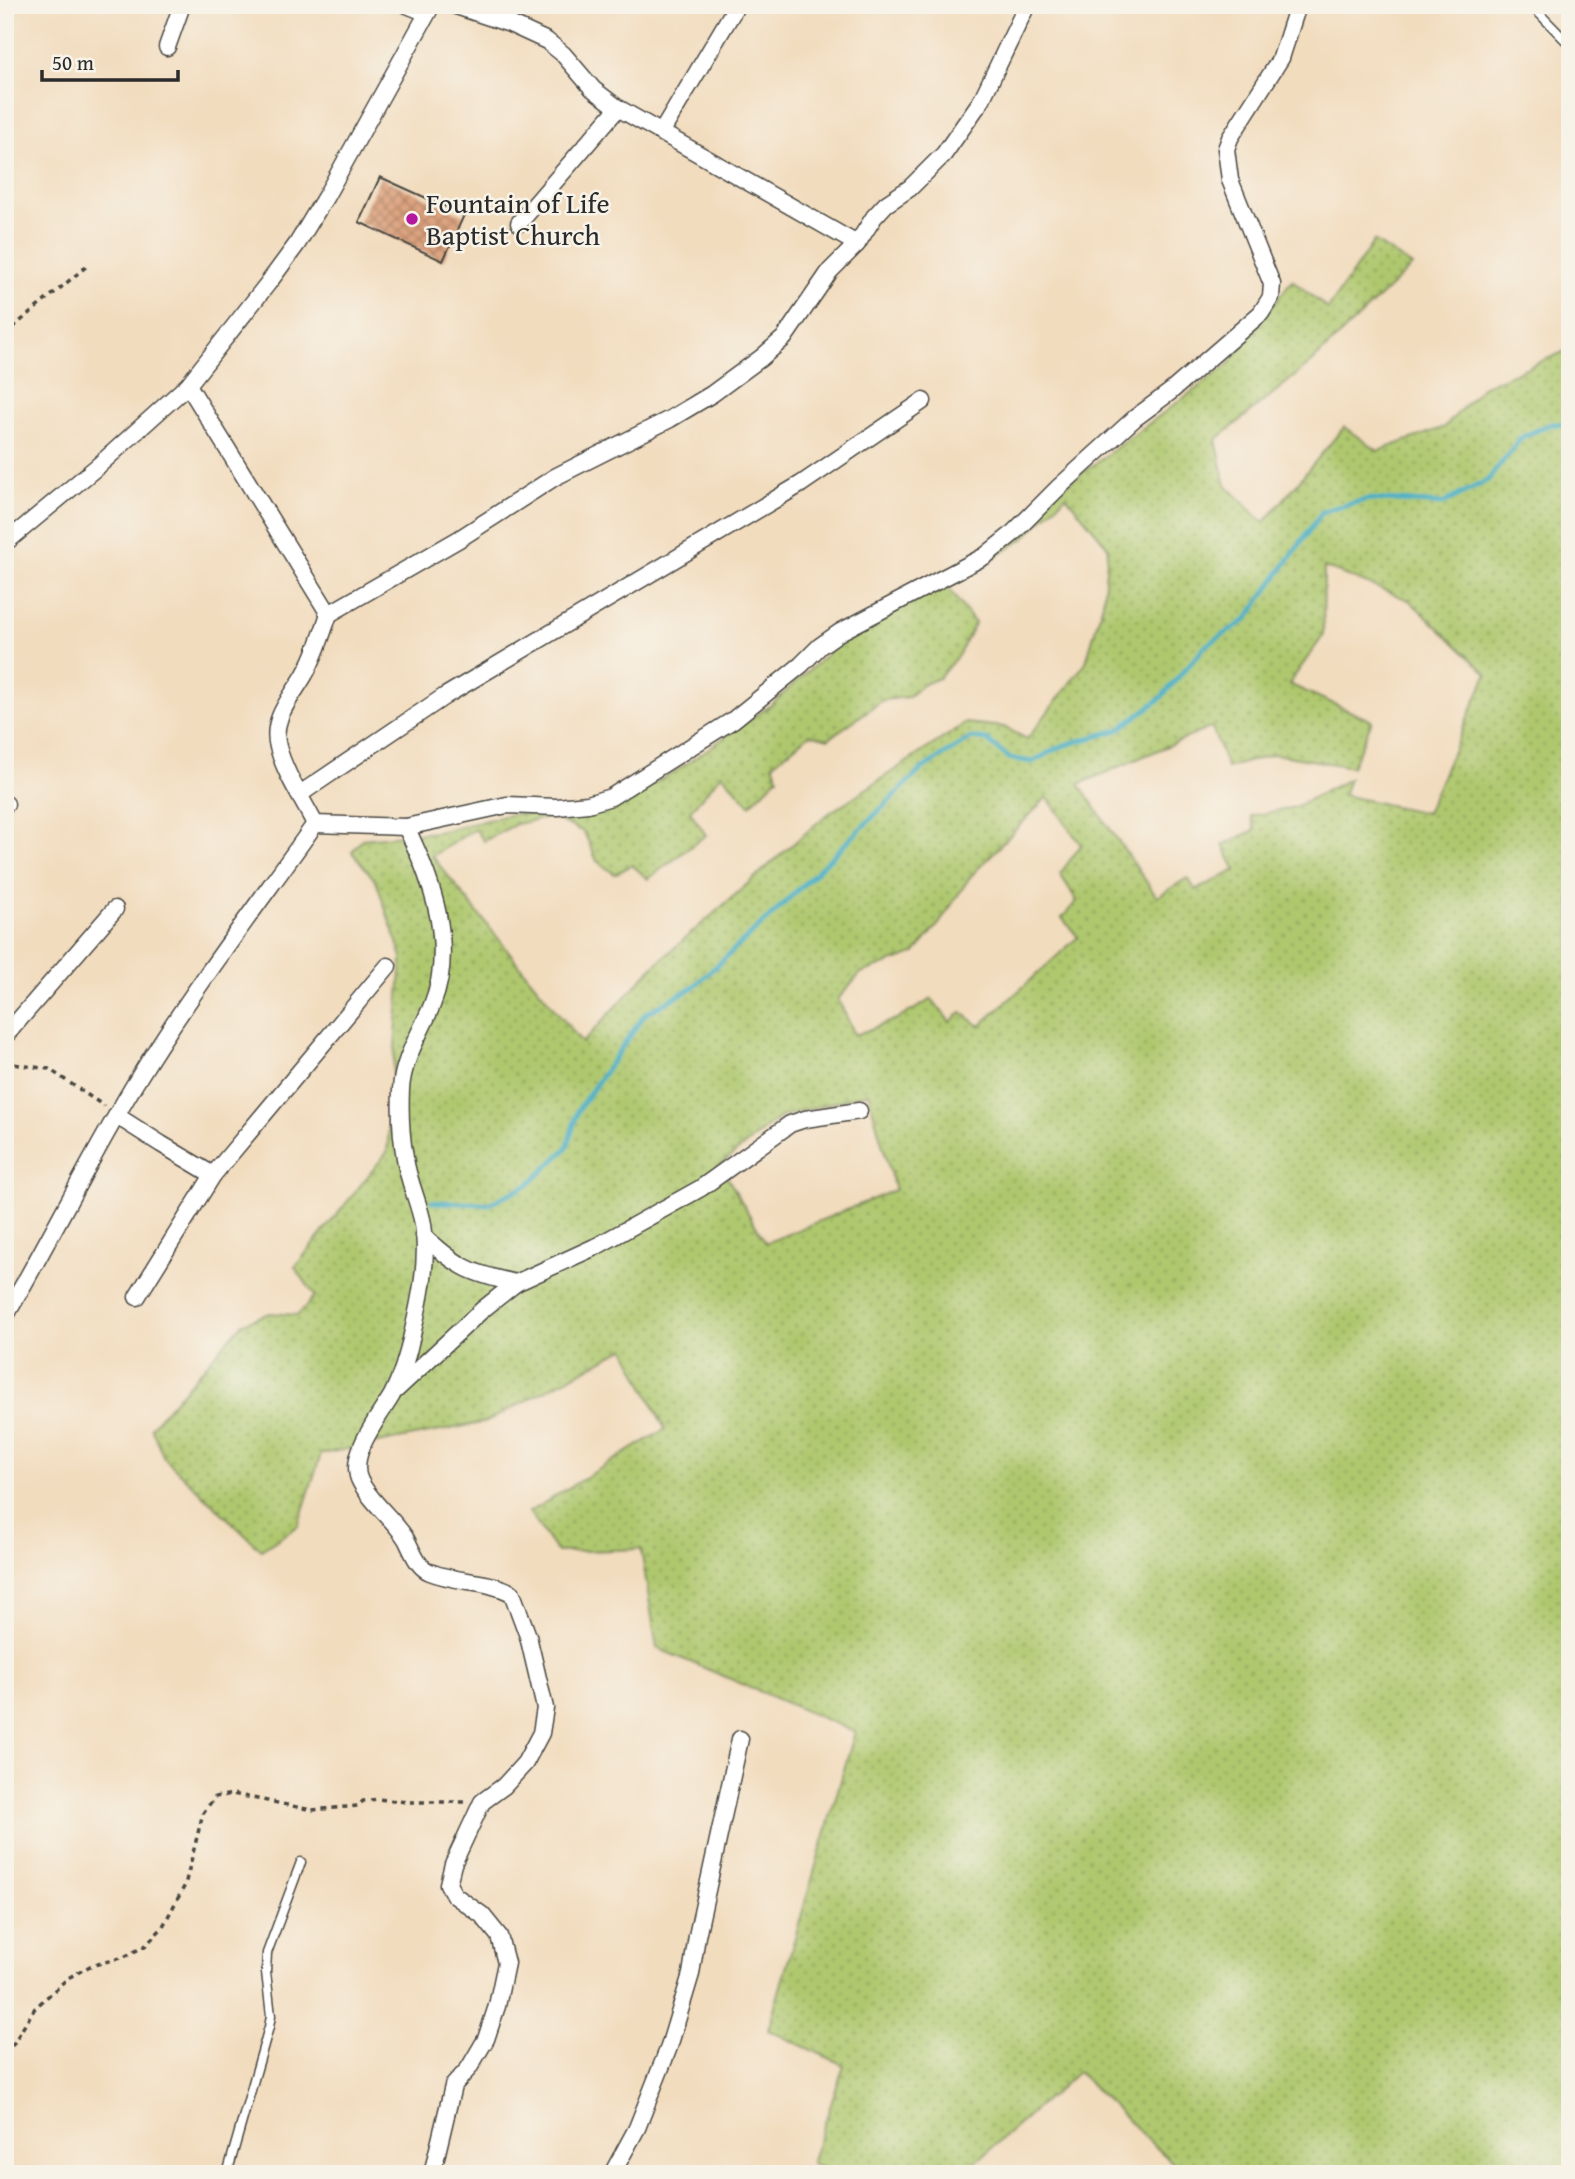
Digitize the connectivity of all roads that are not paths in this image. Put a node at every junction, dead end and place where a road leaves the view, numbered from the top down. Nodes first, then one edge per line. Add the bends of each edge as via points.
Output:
1 (182, 5) edge
2 (407, 5) edge
3 (453, 5) edge
4 (737, 5) edge
5 (1027, 5) edge
6 (1298, 5) edge
7 (1531, 5) edge
8 (430, 9) edge
9 (1570, 45) edge
10 (167, 47) dead end
11 (618, 108) junction
12 (661, 133) junction
13 (519, 223) dead end
14 (857, 244) junction
15 (188, 385) junction
16 (923, 401) dead end
17 (8, 537) edge
18 (329, 614) junction
19 (300, 794) junction
20 (315, 824) junction
21 (406, 827) junction
22 (115, 909) dead end
23 (388, 966) dead end
24 (5, 1036) edge
25 (859, 1111) dead end
26 (117, 1115) junction
27 (213, 1174) junction
28 (424, 1236) junction
29 (516, 1283) junction
30 (137, 1297) dead end
31 (5, 1317) edge
32 (392, 1394) junction
33 (740, 1739) dead end
34 (301, 1862) dead end
35 (436, 2157) junction
36 (227, 2174) edge
37 (432, 2174) edge
38 (443, 2174) edge
39 (612, 2174) edge

1 - 10 street
2 - 8 street
3 - 11 street via 510,23 547,41
4 - 12 street
5 - 14 street via 981,101 944,154 910,188 886,204
6 - 21 street via 1281,58 1226,149 1230,180 1272,285 1261,313 1135,418 985,556 840,632 733,720 633,785 588,804 507,805
7 - 9 lane
8 - 15 street via 297,244
11 - 12 street
11 - 13 street
12 - 14 street
14 - 18 street via 830,271 784,338 738,377 670,419 555,477
15 - 17 street via 98,466
15 - 18 street
16 - 19 street via 801,484 445,696
18 - 19 street via 304,675 284,705 276,735
19 - 20 street
20 - 21 street
20 - 26 street via 180,1013
21 - 28 street via 434,894 441,948 433,1004 407,1058 401,1087 405,1159
22 - 24 street
23 - 27 street
25 - 29 street via 790,1124 701,1188 597,1246
26 - 27 street
26 - 31 street
27 - 30 street
28 - 29 street via 466,1269
28 - 32 street via 412,1336
29 - 32 street
32 - 35 street via 363,1445 357,1462 359,1479 426,1571 497,1585 512,1593 528,1636 545,1708 541,1733 525,1763 482,1802 448,1884 499,1936 506,1963 486,2039 453,2086
33 - 39 street via 691,1974 669,2047 637,2128
34 - 36 lane via 267,1953 271,2017
35 - 37 street
35 - 38 street

